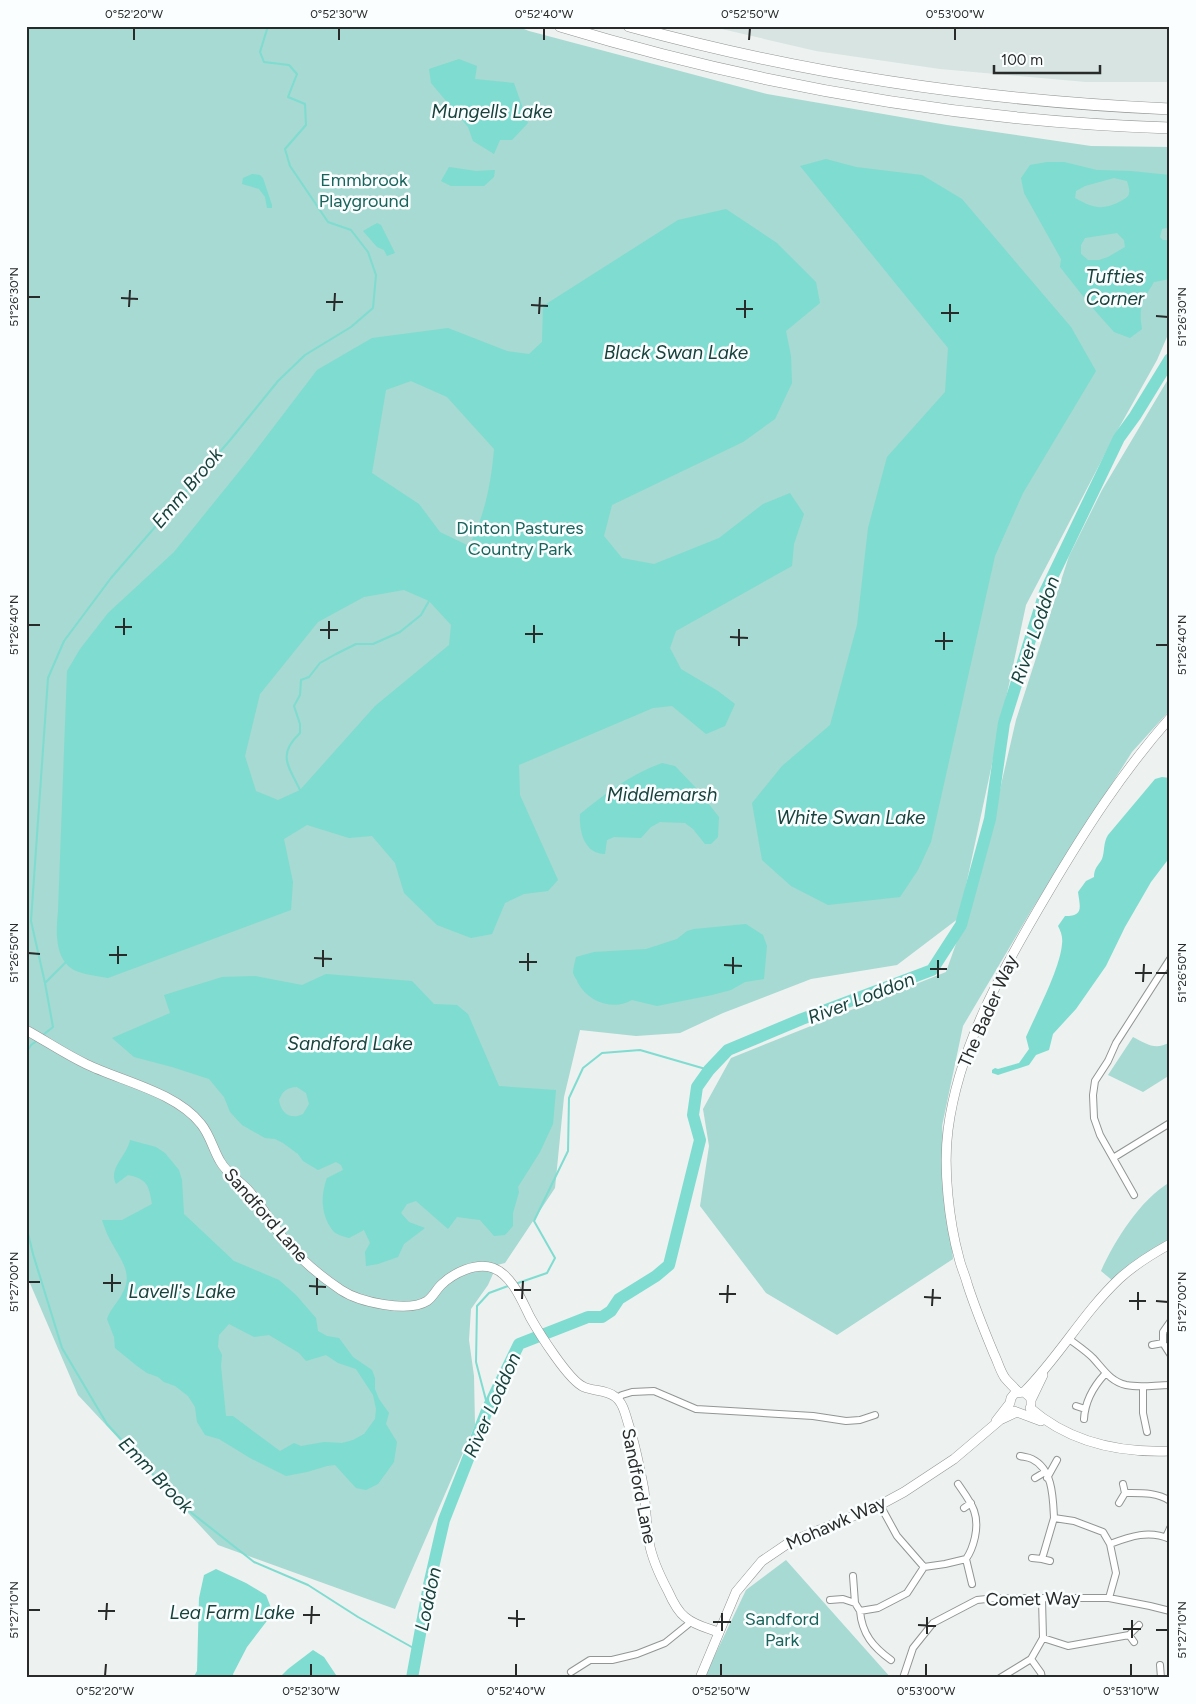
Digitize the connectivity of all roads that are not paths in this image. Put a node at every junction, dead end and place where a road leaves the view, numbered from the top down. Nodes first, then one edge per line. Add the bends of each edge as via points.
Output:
1 (560, 26) edge
2 (629, 26) edge
3 (1170, 109) edge
4 (1170, 128) edge
5 (1170, 718) edge
6 (1170, 959) edge
7 (30, 1032) edge
8 (1170, 1123) edge
9 (1113, 1158) junction
10 (1134, 1195) dead end
11 (1170, 1244) edge
12 (1170, 1322) edge
13 (1069, 1339) junction
14 (1163, 1344) junction
15 (1152, 1345) dead end
16 (1170, 1354) edge
17 (1045, 1370) junction
18 (1105, 1374) junction
19 (1142, 1386) junction
20 (1170, 1386) edge
21 (1016, 1396) junction
22 (617, 1398) junction
23 (1076, 1406) dead end
24 (1025, 1408) junction
25 (1085, 1409) junction
26 (875, 1415) dead end
27 (1084, 1419) dead end
28 (993, 1425) junction
29 (1147, 1432) dead end
30 (1170, 1451) edge
31 (1020, 1456) dead end
32 (1057, 1460) dead end
33 (1046, 1475) junction
34 (1036, 1478) dead end
35 (958, 1484) dead end
36 (1123, 1484) dead end
37 (1125, 1493) junction
38 (1170, 1501) edge
39 (971, 1503) junction
40 (1119, 1503) dead end
41 (880, 1505) junction
42 (964, 1508) dead end
43 (1054, 1518) junction
44 (1170, 1528) edge
45 (1168, 1538) edge
46 (1110, 1544) junction
47 (1032, 1558) dead end
48 (966, 1559) junction
49 (1042, 1559) junction
50 (1050, 1561) dead end
51 (924, 1567) junction
52 (853, 1576) dead end
53 (972, 1584) dead end
54 (1108, 1598) junction
55 (1042, 1599) junction
56 (830, 1600) dead end
57 (855, 1602) junction
58 (860, 1611) junction
59 (1170, 1611) edge
60 (691, 1622) junction
61 (1138, 1625) dead end
62 (718, 1632) junction
63 (1130, 1635) junction
64 (1043, 1638) junction
65 (1134, 1642) dead end
66 (1030, 1659) junction
67 (891, 1660) dead end
68 (1160, 1664) dead end
69 (571, 1672) dead end
70 (700, 1678) edge
71 (903, 1678) edge
72 (1000, 1678) edge
73 (1042, 1678) edge
74 (1161, 1678) edge

1 - 4 highway via 720,69 856,96 1024,118
2 - 3 highway via 775,62 914,86 1031,100
5 - 21 street, The Bader Way via 1147,743 1102,805 1032,918 976,1031 963,1063 951,1111 947,1186 958,1257 980,1322 1001,1371
6 - 9 street via 1095,1080 1094,1118
7 - 22 street, Sandford Lane via 86,1064 172,1100 189,1113 201,1123 230,1176 247,1189 282,1237 316,1272 349,1295 383,1304 418,1304 430,1299 451,1276 484,1266 494,1268 518,1293 537,1329 572,1379 582,1387
8 - 9 street
9 - 10 street
11 - 13 street via 1120,1278
12 - 14 street via 1163,1332
13 - 17 street
13 - 18 street via 1093,1358
14 - 15 street
14 - 16 street
17 - 21 street, Mohawk Way
17 - 24 street
18 - 19 street via 1128,1385
18 - 25 street via 1090,1393
19 - 20 street
19 - 29 street
21 - 24 street
21 - 24 street via 1012,1409
21 - 28 street, Mohawk Way
22 - 26 street via 632,1392 654,1391 696,1409 846,1421
22 - 60 street, Sandford Lane via 635,1446 649,1544 673,1601
23 - 25 street
24 - 28 street, Mohawk Way
24 - 30 street via 1079,1439 1115,1449
25 - 27 street
28 - 41 street, Mohawk Way via 954,1459
31 - 33 street via 1033,1459
32 - 33 street
33 - 34 street
33 - 43 street via 1053,1493
35 - 39 street
36 - 37 street
37 - 38 street via 1142,1493
37 - 40 street
39 - 42 street
39 - 48 street via 977,1516 976,1532 972,1552
41 - 51 street via 897,1536
41 - 62 street, Mohawk Way via 790,1542 762,1561 736,1592
43 - 46 street via 1103,1532
43 - 49 street
44 - 45 street
45 - 46 street via 1148,1534
46 - 54 street via 1116,1573
47 - 49 street
48 - 51 street
48 - 53 street
49 - 50 street
51 - 58 street via 907,1594 878,1608
52 - 57 street
54 - 55 street, Comet Way
54 - 59 street, Comet Way
55 - 64 street
55 - 71 street, Comet Way via 977,1600 933,1623 913,1648
56 - 57 street
57 - 58 street
58 - 67 street via 867,1638
60 - 62 street, Sandford Lane
60 - 69 street via 666,1643 612,1660 590,1660
61 - 63 street
62 - 70 street, Mohawk Way
63 - 64 street via 1068,1646
63 - 65 street
64 - 66 street
66 - 72 street
66 - 73 street
68 - 74 street

